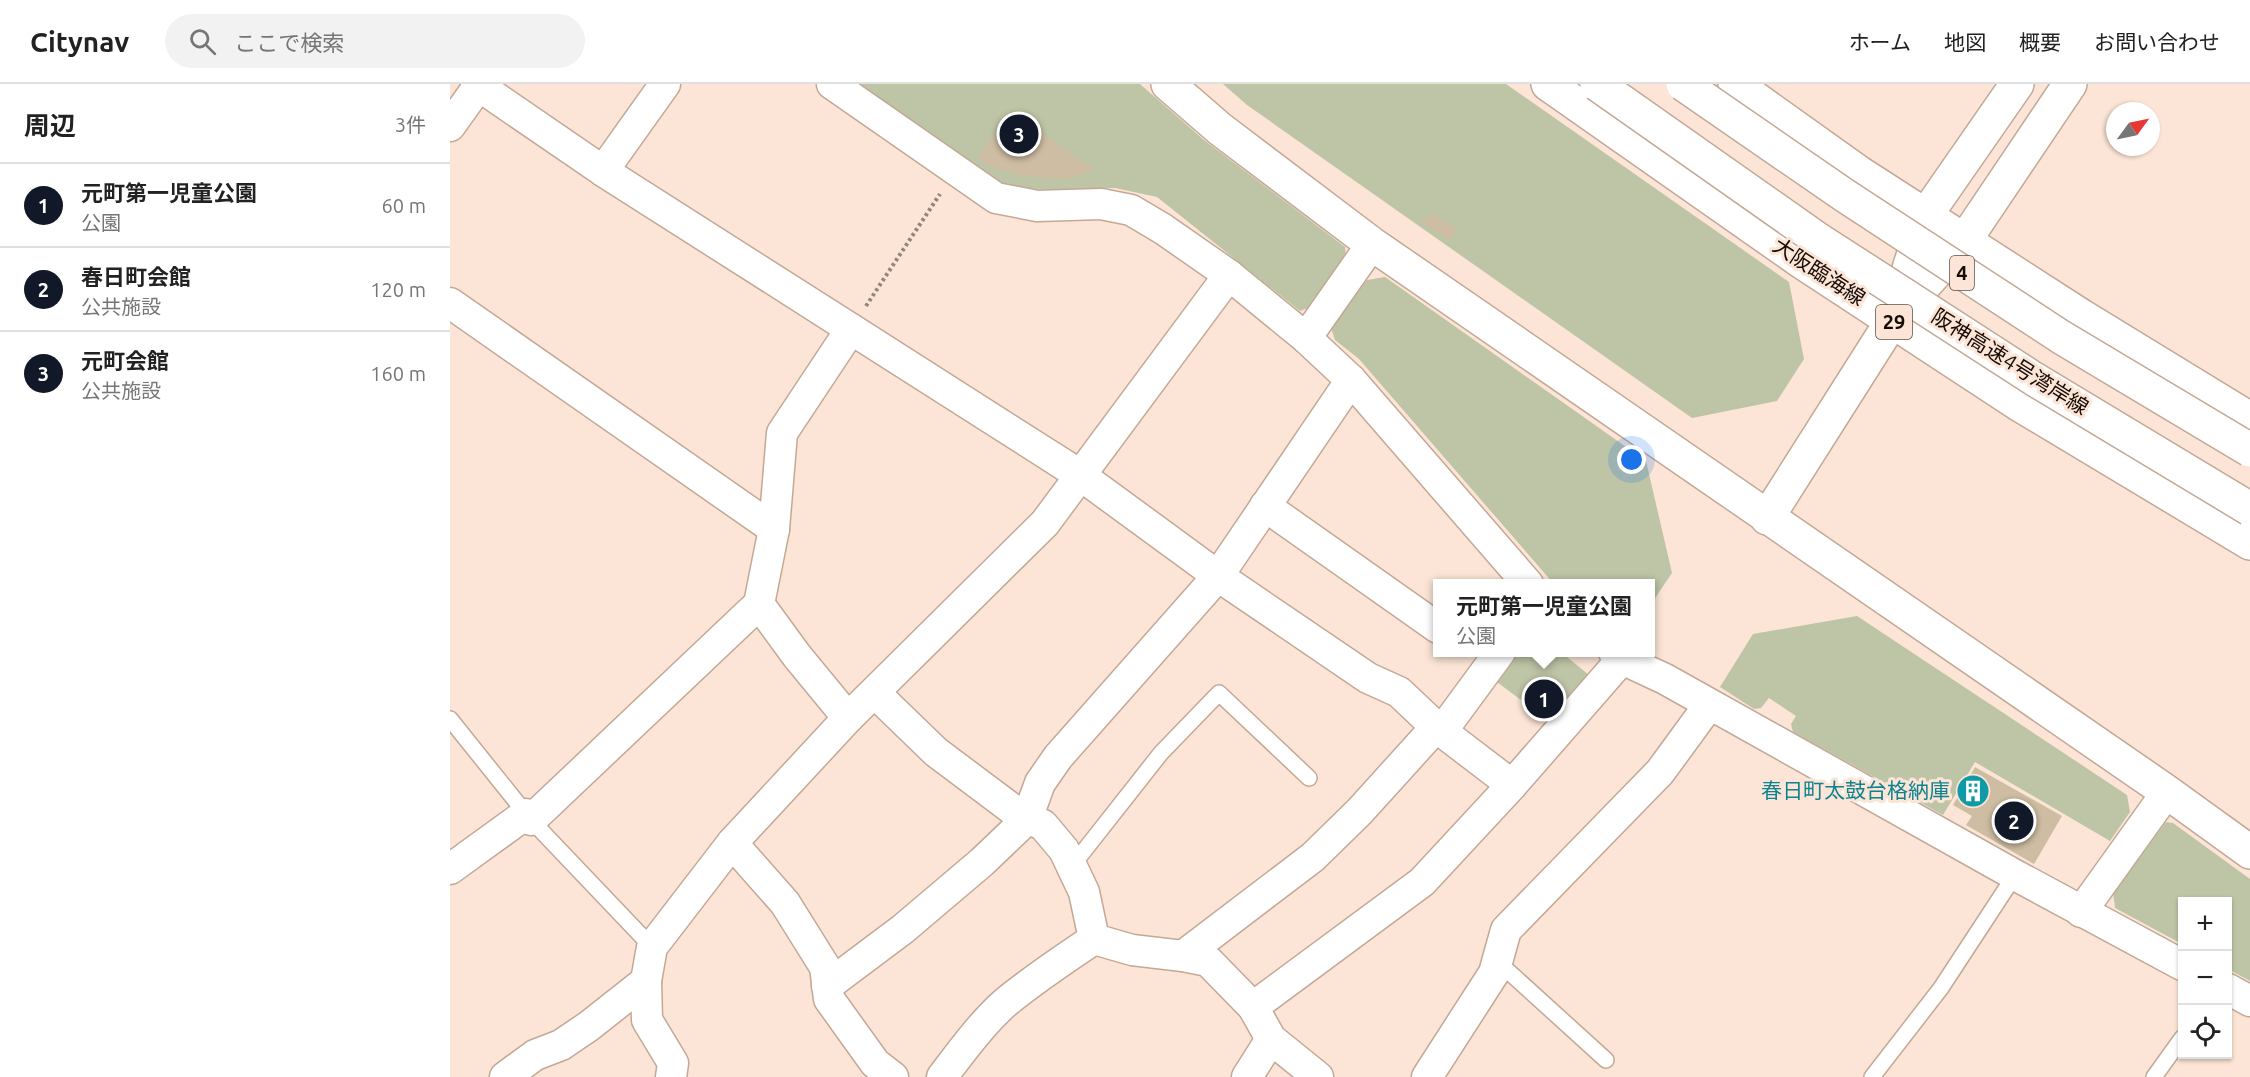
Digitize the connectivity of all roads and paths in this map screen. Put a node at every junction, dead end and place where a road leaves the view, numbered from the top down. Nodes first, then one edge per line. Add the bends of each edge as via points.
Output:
1 (665, 84) edge
2 (832, 84) edge
3 (1168, 84) edge
4 (1548, 84) edge
5 (1597, 84) edge
6 (1683, 84) edge
7 (1735, 84) edge
8 (2017, 84) edge
9 (2070, 84) edge
10 (478, 85) edge
11 (450, 126) edge
12 (603, 171) junction
13 (955, 171) junction
14 (1926, 215) junction
15 (1965, 240) junction
16 (1372, 244) junction
17 (1229, 275) junction
18 (450, 303) edge
19 (1892, 321) junction
20 (851, 329) junction
21 (1306, 338) junction
22 (1351, 380) junction
23 (2250, 420) edge
24 (2250, 450) edge
25 (1080, 475) junction
26 (1265, 506) junction
27 (2250, 509) edge
28 (1767, 518) junction
29 (774, 529) junction
30 (2250, 543) edge
31 (1218, 576) junction
32 (1524, 579) edge
33 (759, 604) junction
34 (1433, 625) edge
35 (1487, 657) edge
36 (1617, 657) edge
37 (1620, 657) edge
38 (875, 693) junction
39 (1708, 705) junction
40 (450, 718) edge
41 (848, 718) junction
42 (1439, 729) junction
43 (1309, 778) dead end
44 (1512, 784) junction
45 (2167, 792) junction
46 (529, 817) junction
47 (1027, 819) junction
48 (732, 843) junction
49 (2250, 852) edge
50 (1072, 866) junction
51 (450, 869) edge
52 (2015, 876) junction
53 (2081, 912) junction
54 (1094, 939) junction
55 (652, 947) junction
56 (1183, 956) junction
57 (1497, 961) junction
58 (2178, 963) edge
59 (646, 981) junction
60 (828, 986) junction
61 (2232, 991) edge
62 (2250, 1000) edge
63 (1253, 1006) junction
64 (1270, 1039) junction
65 (2178, 1044) edge
66 (1606, 1060) dead end
67 (506, 1077) edge
68 (671, 1077) edge
69 (893, 1077) edge
70 (942, 1077) edge
71 (1247, 1077) edge
72 (1318, 1077) edge
73 (1427, 1077) edge
74 (1872, 1077) edge
75 (2154, 1077) edge

1 - 12 street
2 - 13 street
3 - 16 main road via 1220,129
4 - 19 main road, 大阪臨海線 / 29
5 - 27 main road, 阪神高速4号湾岸線 / 4, bridge via 1836,251 2034,379
6 - 24 main road, 4, bridge via 2061,337
7 - 14 main road via 1858,172
8 - 14 main road
9 - 15 main road
10 - 11 street
10 - 12 street
12 - 20 street
13 - 17 street via 996,198 1036,206 1101,204 1131,210
13 - 20 path
14 - 15 main road
14 - 19 main road
15 - 19 main road
15 - 23 main road
16 - 21 street
16 - 28 main road
17 - 21 street
17 - 25 street
18 - 29 street
19 - 28 main road
19 - 30 main road, 大阪臨海線 / 29 via 2017,404
20 - 25 street
20 - 29 street via 782,433
21 - 22 street
22 - 26 street
22 - 32 street
25 - 31 street
25 - 38 street via 1045,523
26 - 31 street
26 - 34 street
28 - 45 main road
29 - 33 street
31 - 42 street via 1368,678 1399,692
31 - 47 street via 1058,757 1040,783
33 - 41 street
33 - 46 street
35 - 42 street
36 - 44 street
37 - 39 street
38 - 41 street
38 - 47 street via 936,752
39 - 52 street
39 - 57 street via 1660,772 1506,930
40 - 46 lane
41 - 48 street
42 - 44 street
42 - 56 street via 1313,856
43 - 50 lane via 1219,693 1161,753
44 - 63 street via 1422,882
45 - 49 main road
45 - 53 street
46 - 51 street
46 - 55 lane
47 - 50 street via 1043,825
47 - 60 street via 982,862
48 - 55 street
48 - 60 street via 785,903 825,967
50 - 54 street via 1084,892
52 - 53 street
52 - 74 lane via 1941,988
53 - 58 street
54 - 56 street via 1132,950
54 - 70 street via 1004,1004
55 - 59 street
56 - 63 street via 1208,961
57 - 66 lane
57 - 73 street via 1494,973
59 - 67 street via 589,1026 561,1045 534,1055
59 - 68 street via 647,1020 673,1063
60 - 69 street via 829,999 874,1063
61 - 62 street
63 - 64 street
64 - 71 street
64 - 72 street
65 - 75 lane

